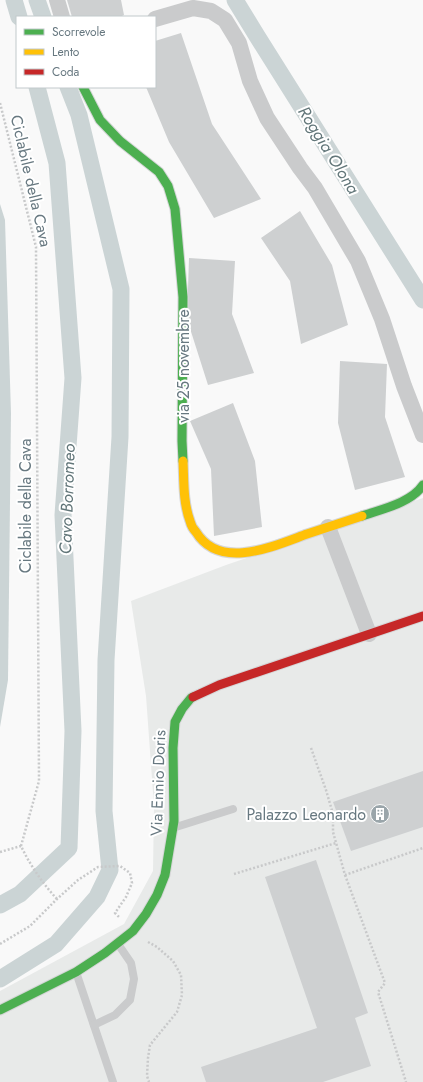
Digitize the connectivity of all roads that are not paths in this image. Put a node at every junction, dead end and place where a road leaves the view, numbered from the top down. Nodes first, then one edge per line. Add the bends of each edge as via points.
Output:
1 (57, 0) edge
2 (62, 16) edge
3 (156, 19) edge
4 (84, 88) edge
5 (423, 435) edge
6 (423, 485) edge
7 (328, 527) junction
8 (423, 616) edge
9 (369, 634) junction
10 (232, 809) dead end
11 (173, 828) junction
12 (118, 944) junction
13 (76, 972) junction
14 (0, 1010) edge
15 (94, 1025) junction
16 (113, 1082) edge

1 - 2 street
3 - 5 street via 193,8 210,11 224,20 239,43 250,81 267,118 315,188 358,261 382,319
4 - 7 street, via 25 novembre via 100,120 120,141 159,172 168,186 175,209 183,297 182,441 185,504 190,523 200,539 213,549 229,553 250,553
6 - 7 street, via 25 novembre via 400,503
7 - 9 street
8 - 9 street, Via Ennio Doris
9 - 11 street, Via Ennio Doris via 219,685 191,698 175,722
10 - 11 lane
11 - 12 street, Via Ennio Doris via 165,875 157,895 133,931
12 - 13 street, Via Ennio Doris
12 - 15 lane via 131,963 134,979 130,1000 115,1015
13 - 14 street, Via Ennio Doris
13 - 15 lane
15 - 16 lane

